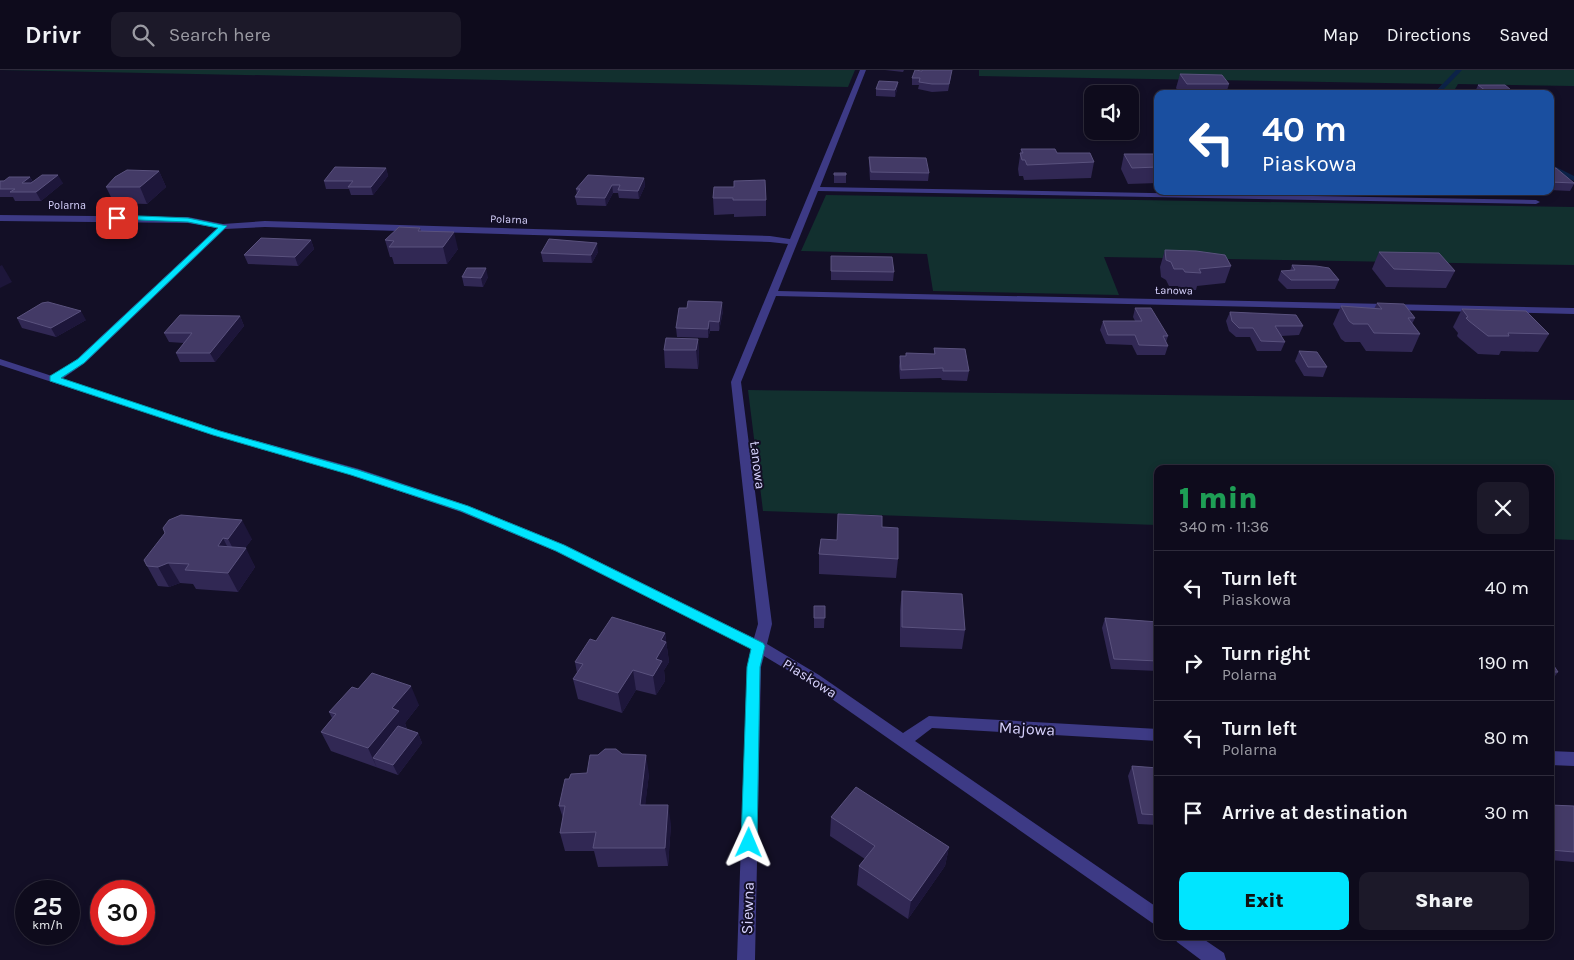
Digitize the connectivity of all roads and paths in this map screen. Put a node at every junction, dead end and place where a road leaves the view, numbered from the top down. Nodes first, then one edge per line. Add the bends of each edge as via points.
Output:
1 (863, 70) edge
2 (816, 189) junction
3 (1536, 202) dead end
4 (0, 218) edge
5 (224, 226) junction
6 (794, 242) junction
7 (773, 292) junction
8 (1574, 311) edge
9 (0, 362) edge
10 (54, 378) junction
11 (758, 646) junction
12 (1154, 735) edge
13 (903, 741) junction
14 (1554, 758) edge
15 (1574, 759) edge
16 (1154, 915) edge
17 (1189, 940) edge
18 (746, 960) edge
19 (1217, 960) edge

1 - 2 street, Łanowa
2 - 3 street
2 - 6 street, Łanowa
4 - 5 street, Polarna via 188,220
5 - 6 street, Polarna via 265,224
5 - 10 street via 81,361
6 - 7 street, Łanowa
7 - 8 street, Łanowa
7 - 11 street, Łanowa via 736,382 765,624
9 - 10 street, Piaskowa
10 - 11 street, Piaskowa via 217,433 355,472 464,509 560,548
11 - 13 street, Piaskowa via 814,678
11 - 18 street, Siewna via 754,667
12 - 13 street, Majowa via 929,722
13 - 16 street, Piaskowa
14 - 15 street
17 - 19 street

